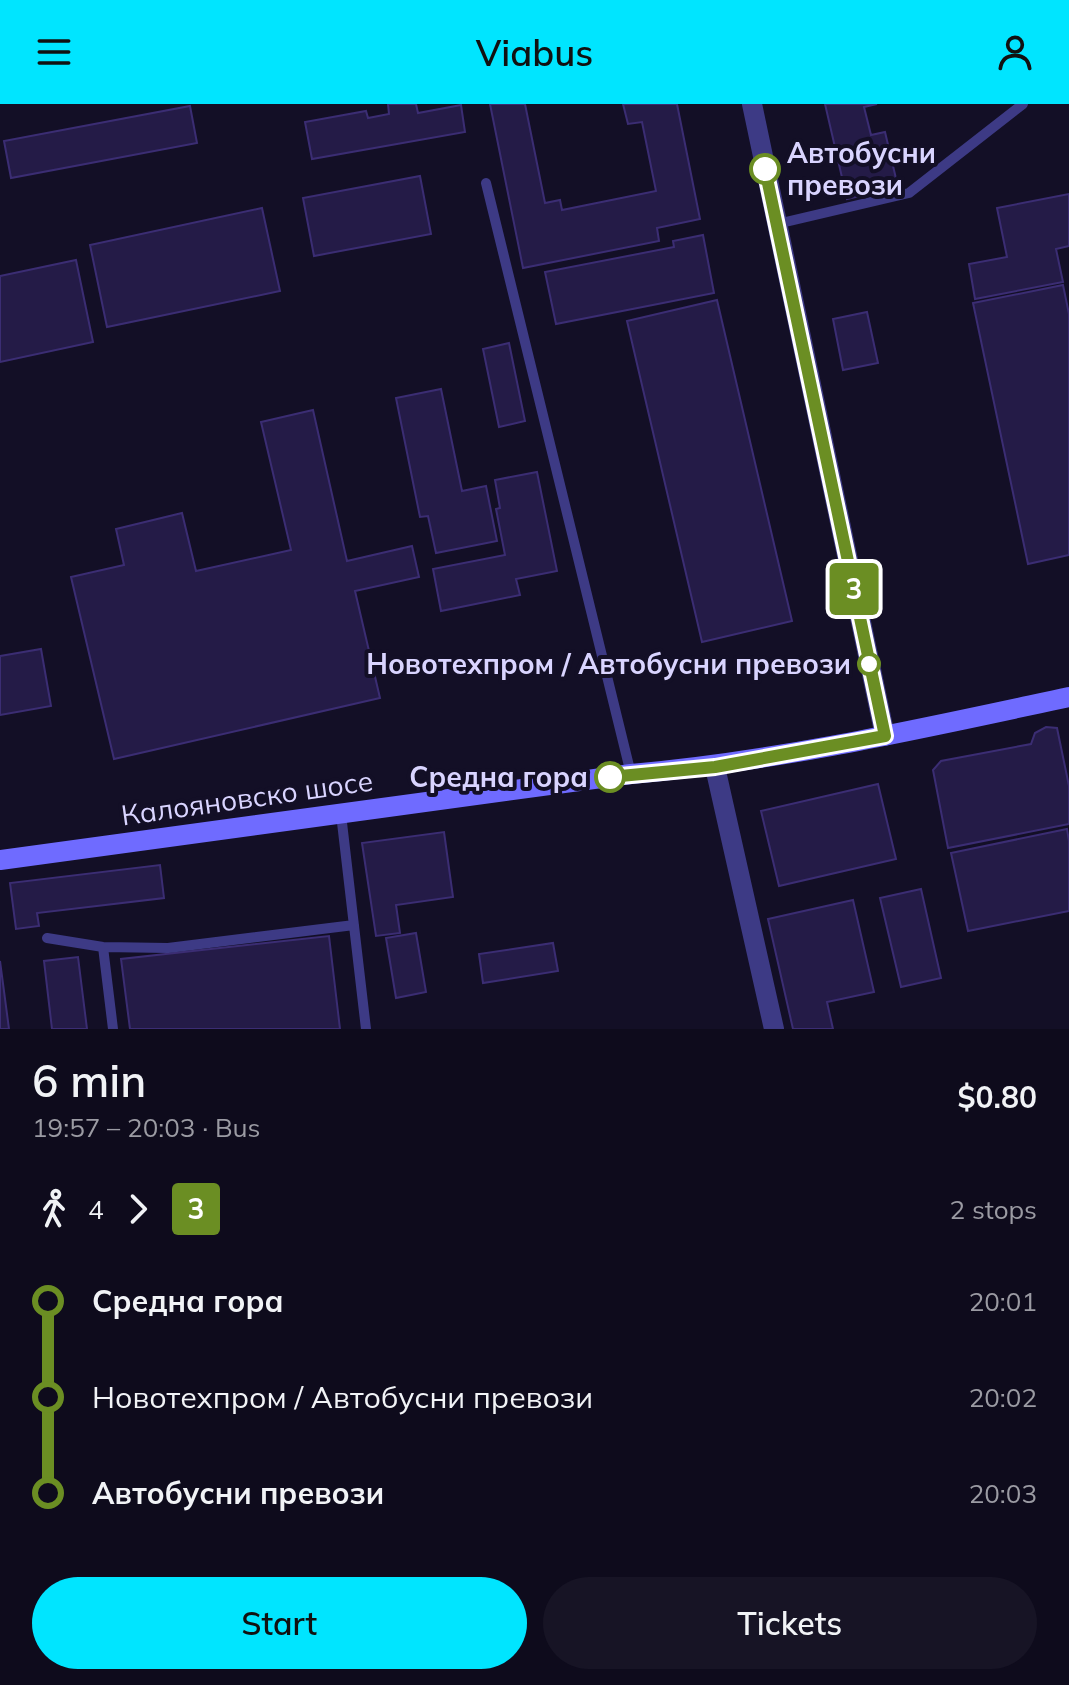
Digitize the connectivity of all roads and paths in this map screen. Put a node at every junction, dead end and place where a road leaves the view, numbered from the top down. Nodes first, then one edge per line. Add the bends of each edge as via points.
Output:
1 (752, 104) edge
2 (1023, 104) edge
3 (486, 183) dead end
4 (777, 224) junction
5 (1069, 697) edge
6 (885, 736) junction
7 (715, 767) junction
8 (631, 774) junction
9 (341, 814) junction
10 (0, 860) edge
11 (354, 925) junction
12 (47, 938) dead end
13 (103, 947) junction
14 (113, 1029) edge
15 (366, 1029) edge
16 (774, 1029) edge

1 - 4 street
2 - 4 lane via 909,193
3 - 8 lane
4 - 6 street
5 - 6 street, Калояновско шосе
6 - 7 street, Калояновско шосе
7 - 8 street, Калояновско шосе
7 - 16 street
8 - 9 street, Калояновско шосе
9 - 10 street, Калояновско шосе
9 - 11 lane
11 - 13 lane via 168,948
11 - 15 lane
12 - 13 lane
13 - 14 lane

